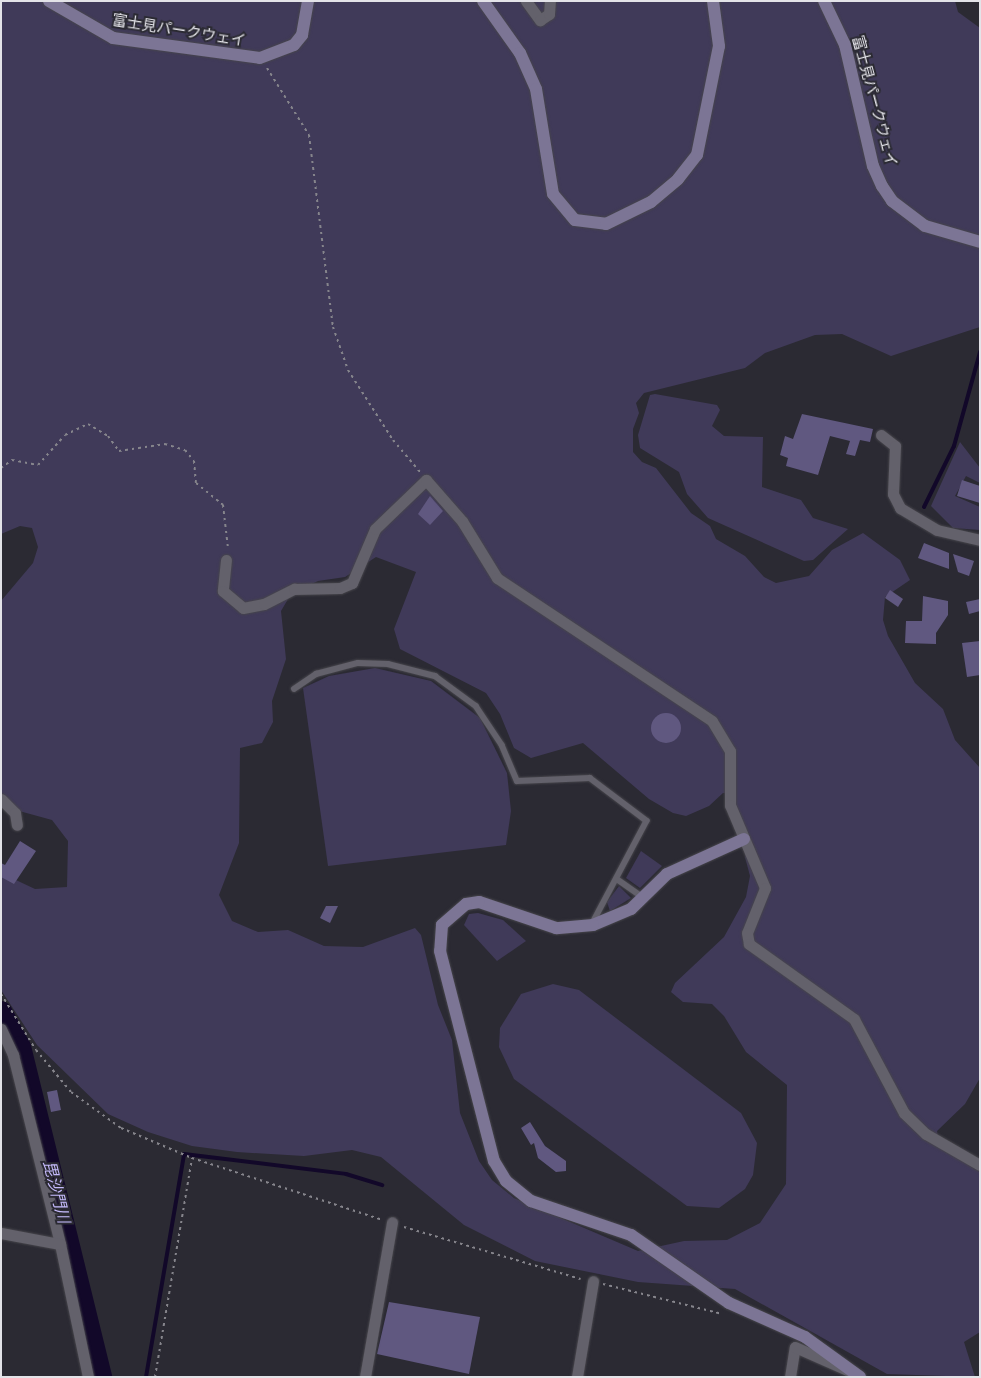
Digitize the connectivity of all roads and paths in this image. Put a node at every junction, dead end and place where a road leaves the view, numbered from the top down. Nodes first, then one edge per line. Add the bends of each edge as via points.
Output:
1 (49, 1) edge
2 (308, 1) edge
3 (483, 1) edge
4 (526, 1) edge
5 (550, 1) edge
6 (713, 1) edge
7 (824, 1) edge
8 (260, 58) junction
9 (980, 242) edge
10 (881, 435) dead end
11 (1, 468) edge
12 (426, 480) junction
13 (980, 540) edge
14 (226, 560) joint
15 (294, 689) dead end
16 (1, 799) edge
17 (17, 825) dead end
18 (744, 838) junction
19 (617, 879) junction
20 (644, 898) junction
21 (593, 925) junction
22 (1, 994) edge
23 (1, 1029) edge
24 (192, 1158) junction
25 (980, 1165) edge
26 (392, 1222) junction
27 (1, 1233) edge
28 (60, 1244) junction
29 (593, 1281) junction
30 (731, 1318) dead end
31 (860, 1375) edge
32 (88, 1377) edge
33 (155, 1377) edge
34 (365, 1377) edge
35 (577, 1377) edge
36 (790, 1377) edge

1 - 8 street, 富士見パークウェイ via 113,38
2 - 8 street, 富士見パークウェイ via 302,35 294,45
3 - 6 street via 520,53 536,89 553,194 562,210 590,224 623,218 651,202 678,179 697,155 719,46
4 - 5 street via 540,20 549,14
7 - 9 street, 富士見パークウェイ via 845,46 873,166 882,186 892,201 925,226
8 - 12 path via 308,136 333,327 348,370 393,440
10 - 13 street via 896,446 893,494 900,508 937,530
11 - 14 path via 12,460 38,465 65,435 88,424 108,436 118,451 165,444 185,450 194,461 196,483 223,505 229,535
12 - 14 street via 375,529 352,583 340,588 294,589 264,604 243,608 223,591
12 - 18 street via 462,521 497,578 712,721 730,751 728,798
15 - 19 lane via 316,674 358,663 388,664 435,676 476,706 502,745 517,781 590,778 647,821
16 - 17 street via 15,813
18 - 20 street via 667,874
18 - 25 street via 765,888 747,933 748,944 854,1019 904,1113 926,1134
19 - 20 lane
19 - 21 lane
20 - 21 street via 631,909
21 - 31 street via 556,928 479,902 457,908 442,925 440,950 499,1173 531,1201 646,1244 729,1303 804,1337
22 - 24 path via 36,1050 71,1092 121,1128
23 - 28 street via 13,1056
24 - 26 path
24 - 33 path
26 - 29 path via 460,1246
26 - 34 street
27 - 28 street
28 - 32 street
29 - 30 path
29 - 35 street
31 - 36 street via 795,1347

